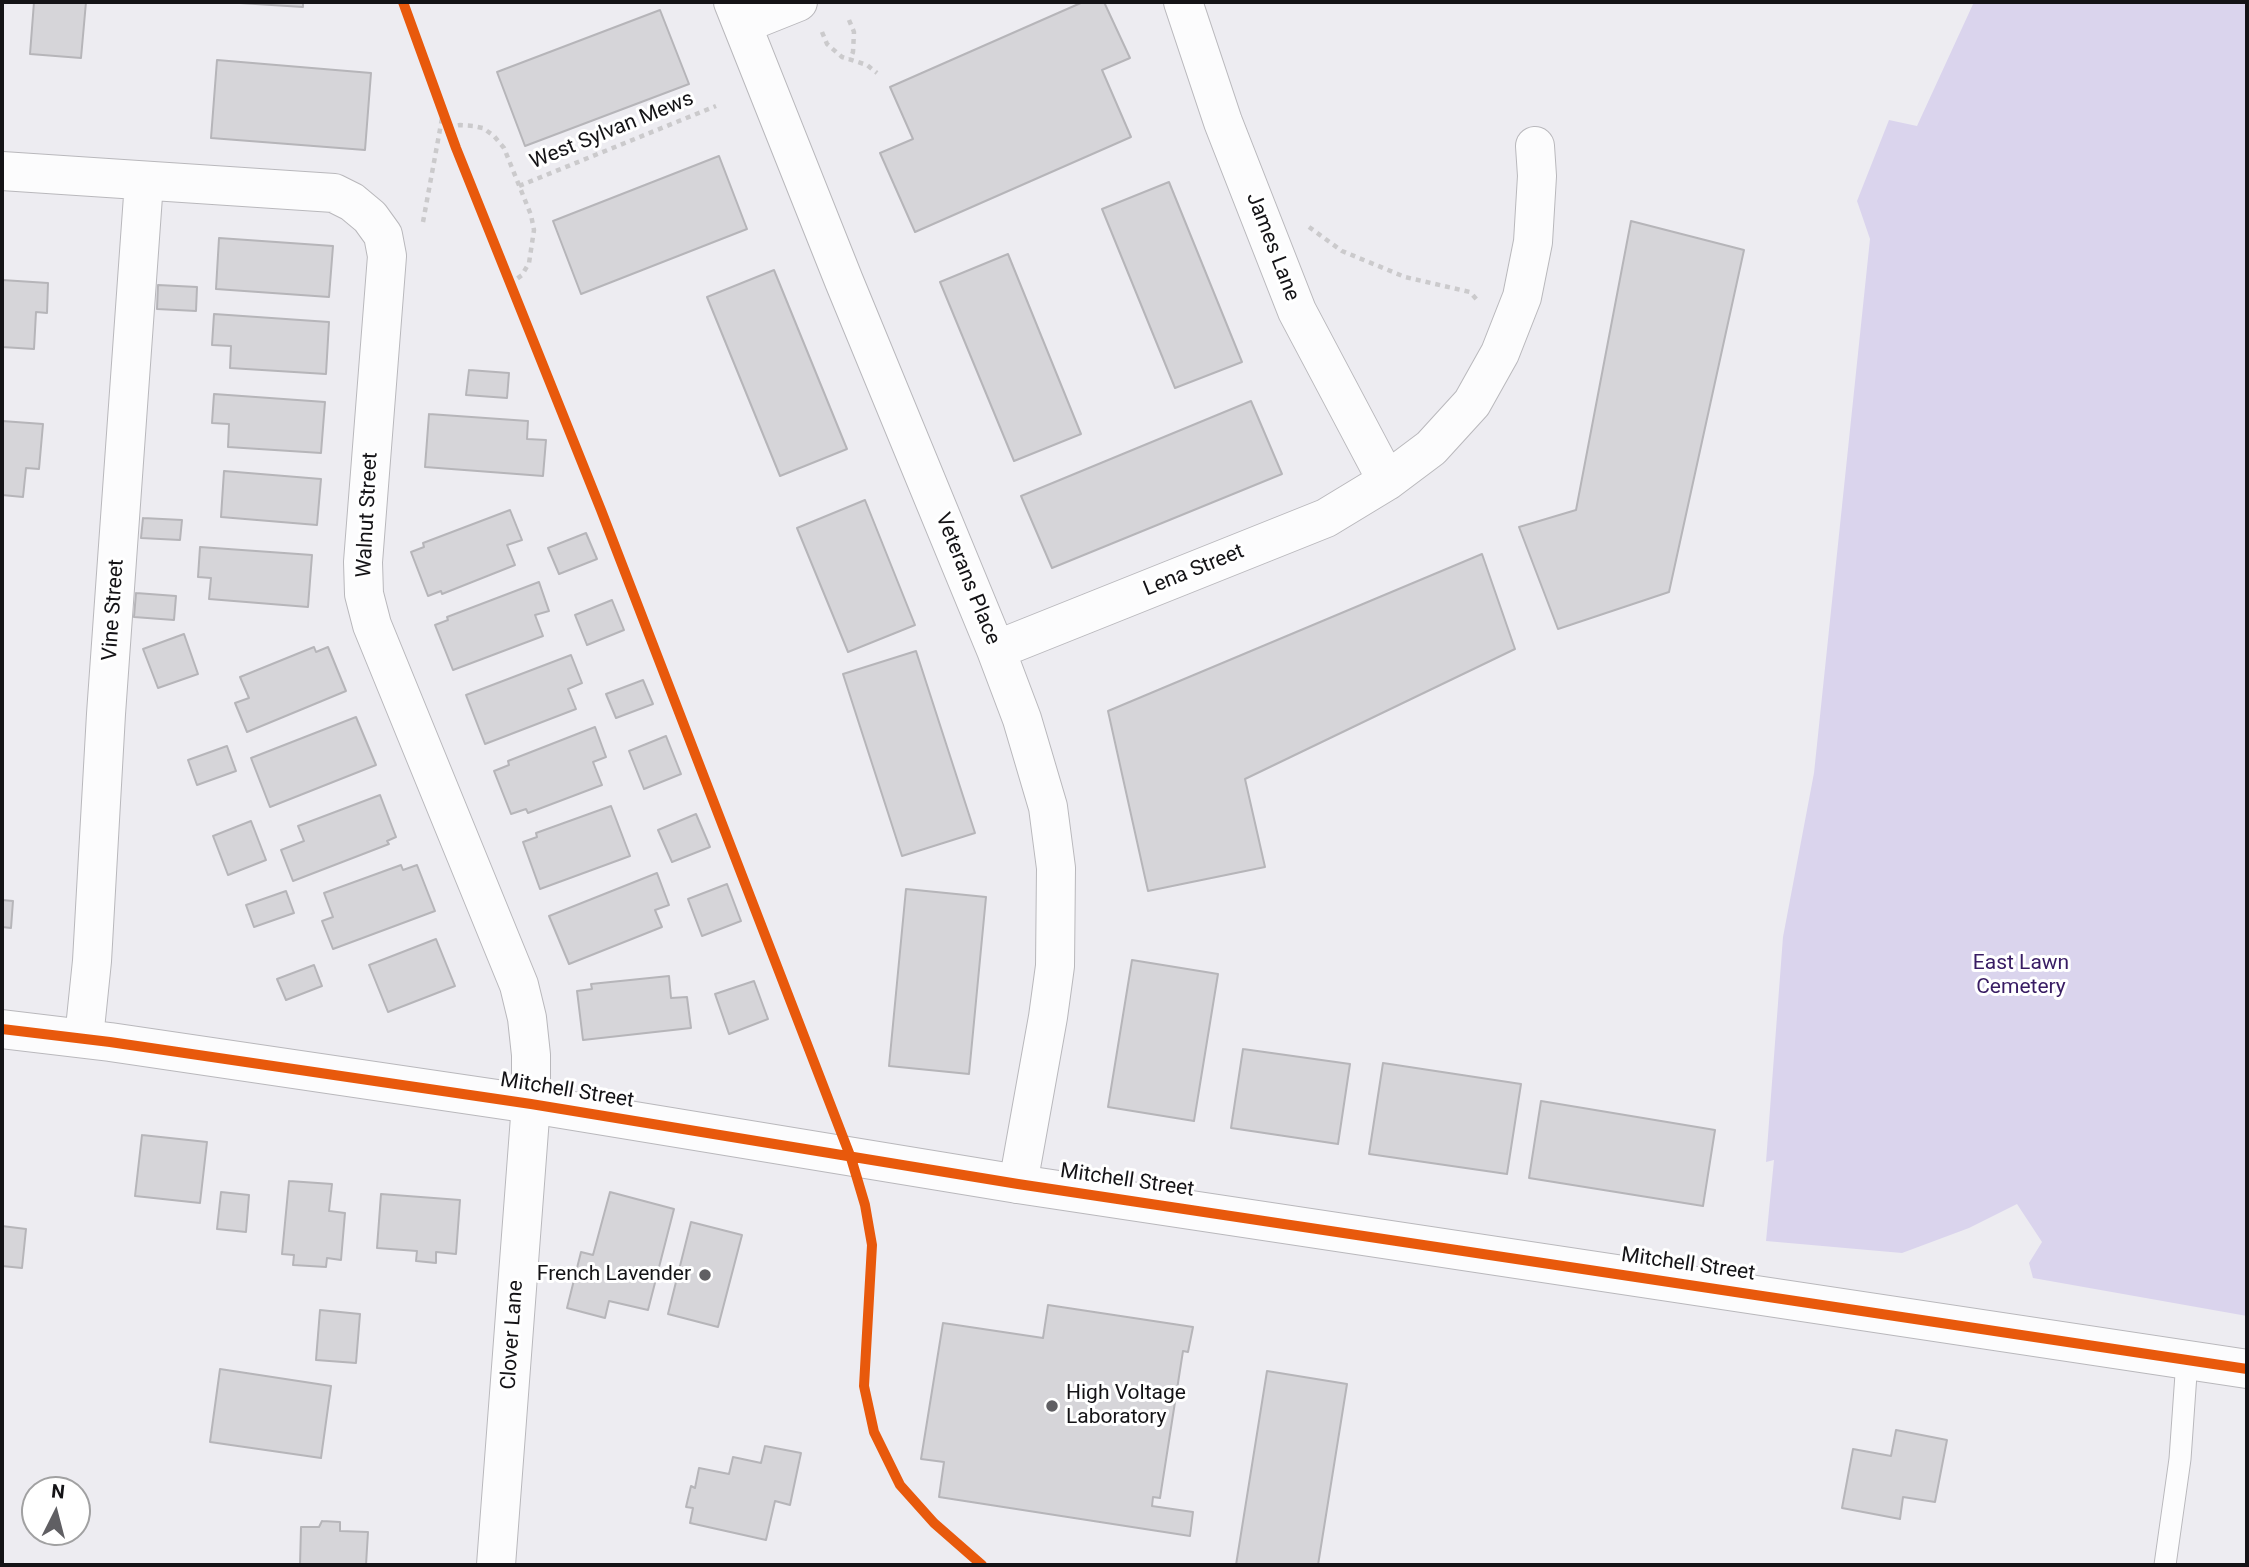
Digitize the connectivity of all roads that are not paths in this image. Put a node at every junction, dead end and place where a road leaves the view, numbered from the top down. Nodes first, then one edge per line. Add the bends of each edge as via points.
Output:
1 (799, 2) edge
2 (1183, 2) edge
3 (738, 13) edge
4 (1535, 146) dead end
5 (2, 171) edge
6 (144, 182) junction
7 (1387, 481) junction
8 (996, 650) junction
9 (8, 1029) edge
10 (85, 1038) junction
11 (531, 1104) junction
12 (1018, 1184) junction
13 (2187, 1360) junction
14 (2247, 1369) edge
15 (496, 1565) edge
16 (2165, 1565) edge

1 - 3 street
2 - 7 street, James Lane via 1223,122 1297,311
3 - 8 street, Veterans Place
4 - 7 street, Lena Street via 1533,242 1521,297 1500,353 1472,403 1431,448
5 - 6 street, Walnut Street
6 - 10 street, Vine Street
6 - 11 street, Walnut Street via 334,194 370,217 383,235 387,256 364,594 372,625 519,985 529,1031
7 - 8 street, Lena Street via 1326,518
8 - 12 street, Veterans Place via 1048,807 1056,868 1055,966
9 - 10 street, Mitchell Street
10 - 11 street, Mitchell Street
11 - 12 street, Mitchell Street
11 - 15 street, Clover Lane
12 - 13 street, Mitchell Street
13 - 14 street, Mitchell Street
13 - 16 lane

